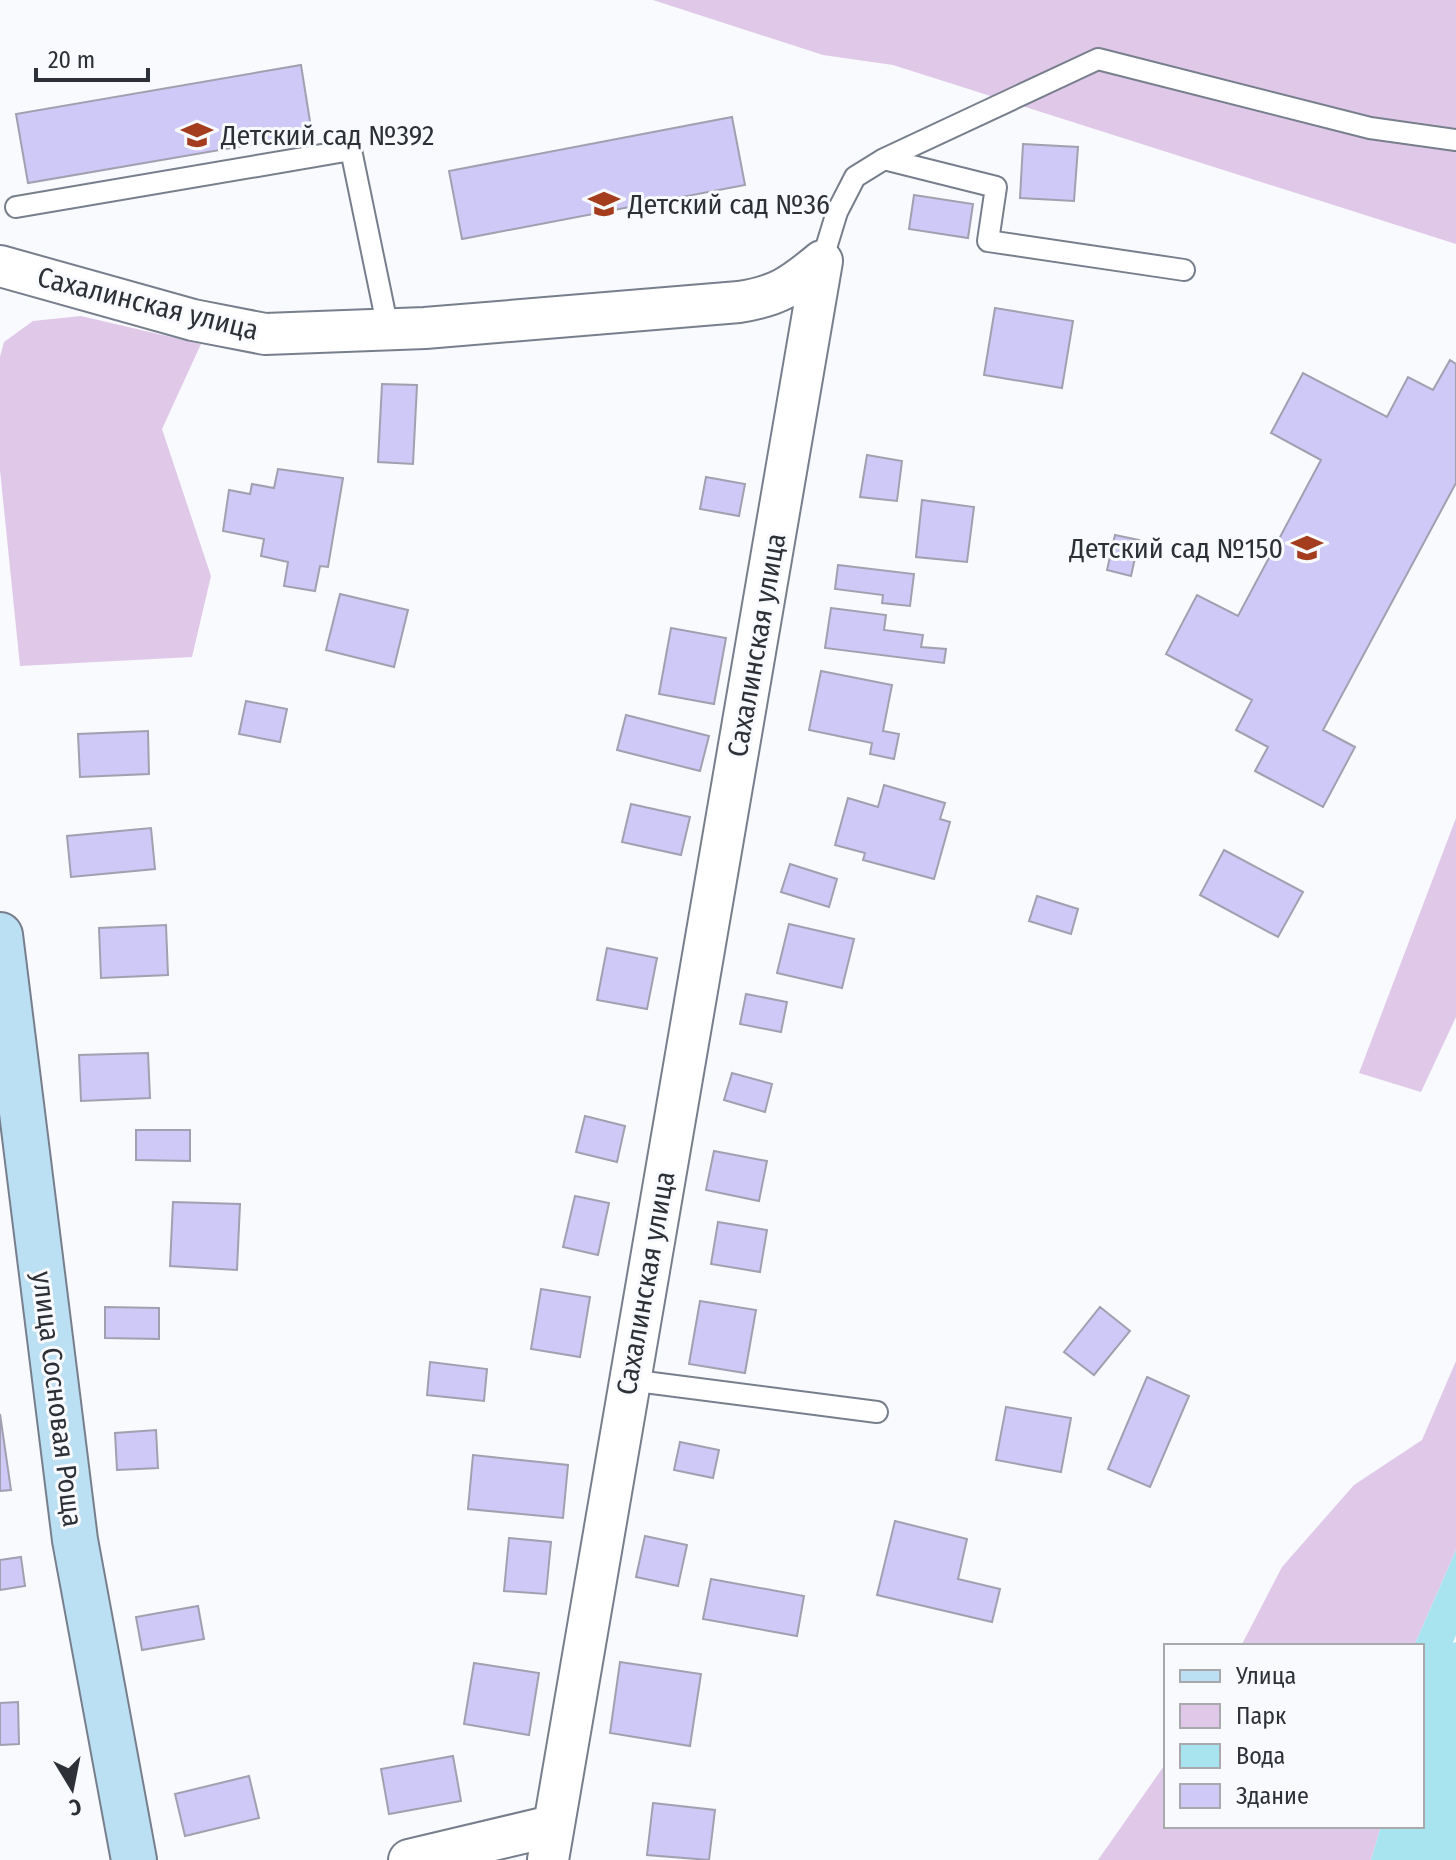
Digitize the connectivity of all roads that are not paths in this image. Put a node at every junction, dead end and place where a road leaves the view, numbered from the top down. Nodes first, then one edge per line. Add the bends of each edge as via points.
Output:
1 (1456, 140) edge
2 (884, 159) junction
3 (16, 207) dead end
4 (822, 261) junction
5 (0, 266) edge
6 (1184, 270) dead end
7 (388, 329) junction
8 (0, 935) edge
9 (629, 1380) junction
10 (877, 1412) dead end
11 (550, 1843) edge
12 (134, 1860) edge
13 (409, 1860) edge

1 - 2 lane via 1370,128 1098,59
2 - 4 lane via 855,177
2 - 6 lane via 996,187 988,241
3 - 7 lane via 351,150
4 - 7 street, Сахалинская улица via 791,287 739,302
4 - 9 street, Сахалинская улица
5 - 7 street, Сахалинская улица via 193,320 265,334
8 - 12 main road, улица Сосновая Роща via 75,1540
9 - 10 lane
9 - 11 street, Сахалинская улица
11 - 13 street

